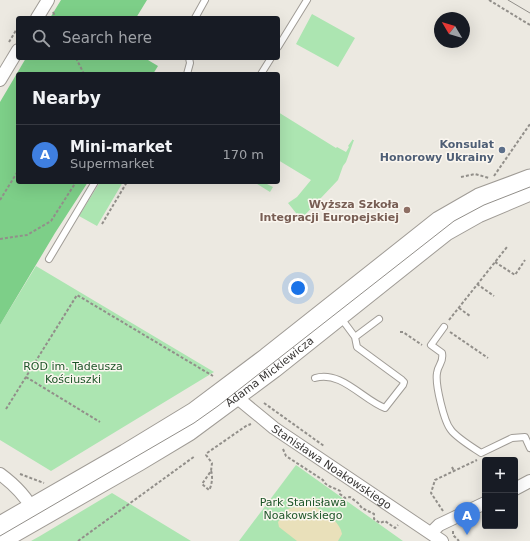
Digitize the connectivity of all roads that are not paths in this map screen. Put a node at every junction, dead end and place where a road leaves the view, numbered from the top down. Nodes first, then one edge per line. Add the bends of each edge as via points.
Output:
1 (48, 0) edge
2 (205, 0) edge
3 (307, 0) edge
4 (38, 16) edge
5 (196, 16) edge
6 (280, 44) edge
7 (16, 53) edge
8 (189, 60) edge
9 (270, 60) edge
10 (188, 72) edge
11 (262, 72) edge
12 (0, 80) edge
13 (530, 178) edge
14 (94, 184) edge
15 (530, 192) edge
16 (49, 259) dead end
17 (340, 317) junction
18 (379, 319) dead end
19 (444, 327) road end
20 (355, 337) junction
21 (315, 378) dead end
22 (233, 391) junction
23 (530, 448) edge
24 (0, 474) edge
25 (530, 481) edge
26 (518, 487) edge
27 (482, 504) edge
28 (35, 513) junction
29 (0, 524) edge
30 (431, 533) junction
31 (1, 541) edge
32 (442, 541) edge

1 - 4 street
2 - 5 lane
3 - 6 lane
7 - 12 street
8 - 10 lane
9 - 11 lane
13 - 22 street, Adama Mickiewicza via 479,197 439,220
14 - 16 lane
15 - 17 street, Adama Mickiewicza via 489,208 458,225
17 - 20 lane
17 - 22 street, Adama Mickiewicza
18 - 20 lane
19 - 23 lane via 431,345 442,353 444,360 437,372 438,390 447,424 452,432 481,453 512,438 525,437
20 - 21 lane via 357,348 404,382 387,408 383,408 337,379 321,376
22 - 28 street, Adama Mickiewicza via 205,404
22 - 30 street, Stanisława Noakowskiego via 274,428
24 - 28 street via 20,491
25 - 26 street
27 - 30 street via 439,524
28 - 29 street, Adama Mickiewicza
28 - 31 street, Adama Mickiewicza
30 - 32 street, Stanisława Noakowskiego

